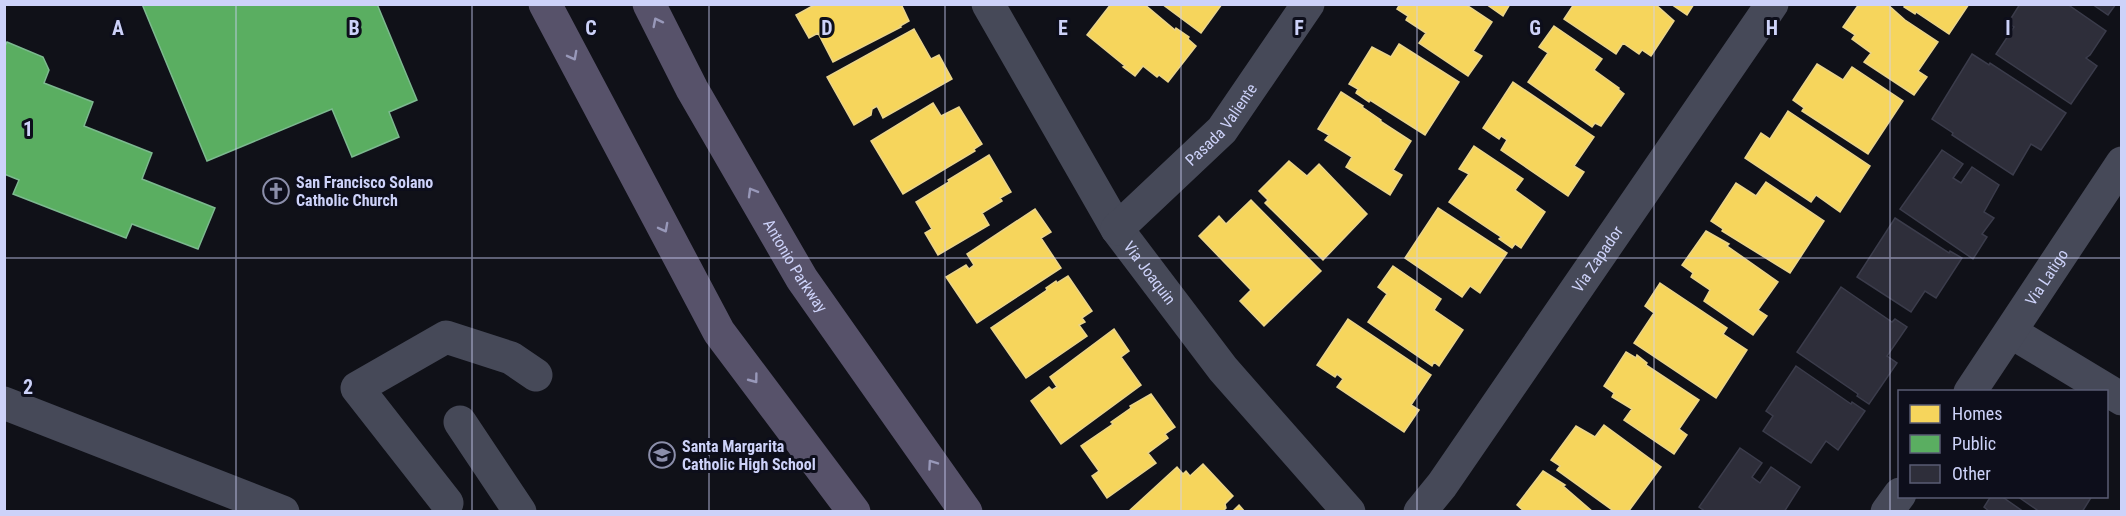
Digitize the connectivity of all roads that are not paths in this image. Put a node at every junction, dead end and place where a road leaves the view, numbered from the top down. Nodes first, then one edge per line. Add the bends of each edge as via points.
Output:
1 (545, 4) edge
2 (649, 4) edge
3 (988, 4) edge
4 (1308, 4) edge
5 (1772, 4) edge
6 (2121, 163) edge
7 (1117, 229) junction
8 (2011, 332) junction
9 (536, 375) dead end
10 (1971, 390) edge
11 (2106, 390) edge
12 (2108, 391) edge
13 (2121, 399) edge
14 (4, 403) edge
15 (460, 422) dead end
16 (1898, 496) edge
17 (447, 503) dead end
18 (283, 512) edge
19 (520, 512) edge
20 (854, 512) edge
21 (966, 512) edge
22 (1349, 512) edge
23 (1420, 512) edge
24 (1887, 512) edge

1 -> 20 main road via 719,332
21 -> 2 main road, Antonio Parkway via 802,279 692,89
3 - 7 street, Via Joaquin
4 - 7 street, Pasada Valiente via 1222,130
5 - 23 street, Via Zapador
6 - 8 street, Via Latigo
7 - 22 street, Via Joaquin via 1223,369
8 - 10 street, Via Latigo
8 - 11 street
9 - 17 street via 511,358 446,337 357,388
12 - 13 street
14 - 18 street
15 - 19 street
16 - 24 street

